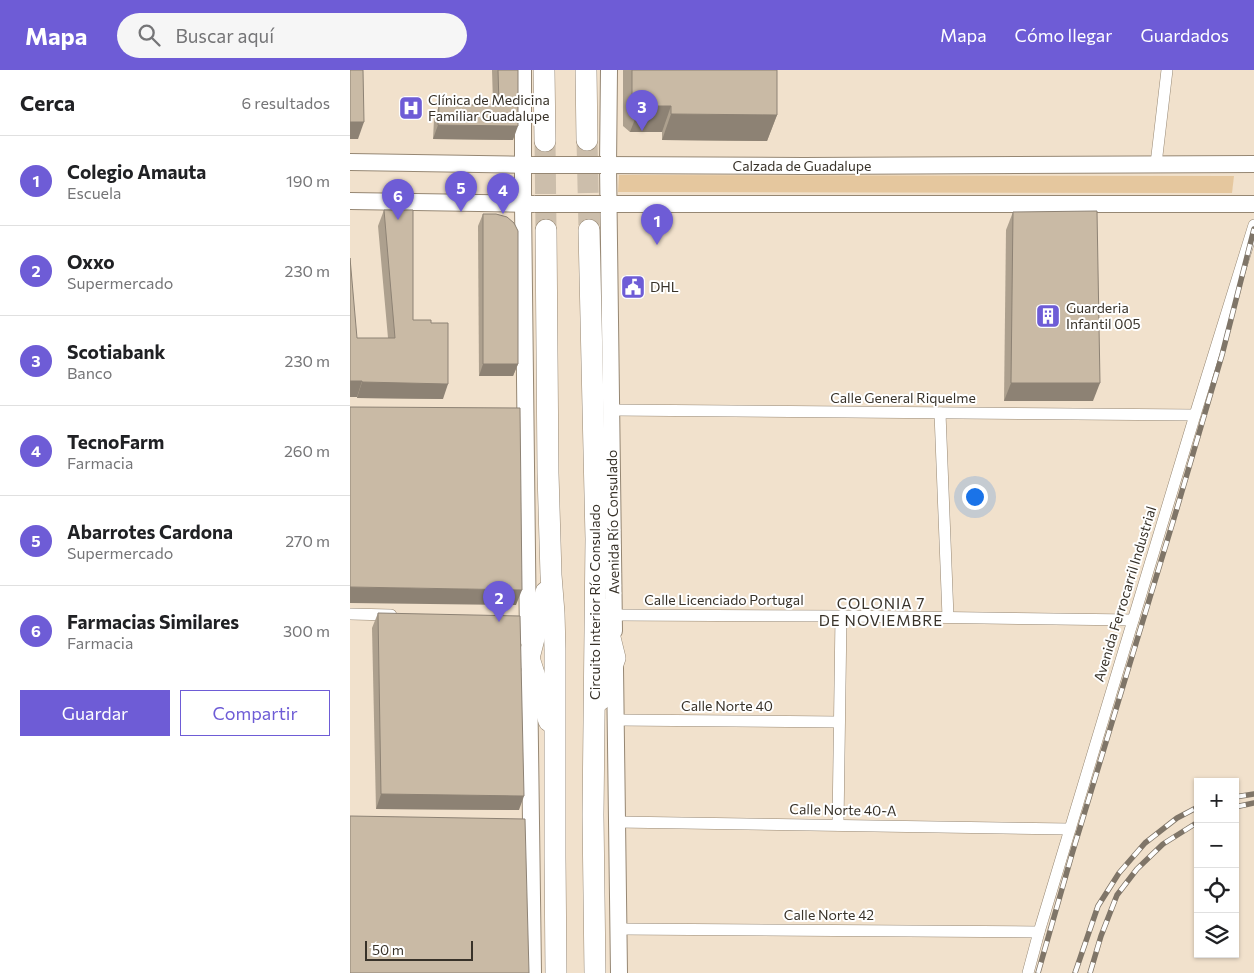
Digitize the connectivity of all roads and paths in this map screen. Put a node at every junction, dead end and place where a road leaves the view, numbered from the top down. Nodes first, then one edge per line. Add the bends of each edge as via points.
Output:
1 (523, 70) edge
2 (544, 70) edge
3 (586, 70) edge
4 (609, 70) edge
5 (1167, 70) edge
6 (587, 140) tunnel mouth
7 (545, 141) tunnel mouth
8 (350, 162) edge
9 (1156, 164) junction
10 (1254, 164) edge
11 (529, 165) junction
12 (604, 165) junction
13 (350, 201) edge
14 (529, 204) junction
15 (605, 204) junction
16 (1254, 204) edge
17 (1254, 225) edge
18 (546, 230) tunnel mouth
19 (589, 230) tunnel mouth
20 (611, 410) junction
21 (940, 413) junction
22 (1195, 415) junction
23 (551, 575) junction
24 (596, 578) junction
25 (350, 614) edge
26 (614, 614) junction
27 (400, 615) edge
28 (840, 616) junction
29 (948, 617) junction
30 (1133, 620) junction
31 (529, 658) junction
32 (614, 658) junction
33 (594, 717) junction
34 (615, 720) junction
35 (839, 722) junction
36 (556, 741) junction
37 (617, 822) junction
38 (838, 825) junction
39 (1070, 829) junction
40 (618, 929) junction
41 (1039, 932) junction
42 (533, 973) edge
43 (556, 973) edge
44 (595, 973) edge
45 (619, 973) edge
46 (1028, 973) edge

1 - 11 main road
2 - 7 highway
3 - 6 highway
4 - 12 main road, Avenida Río Consulado
5 - 9 street
8 - 11 main road, Calzada de Guadalupe
9 - 10 main road, Calzada de Guadalupe
9 - 12 main road, Calzada de Guadalupe
11 - 12 main road, Calzada de Guadalupe, bridge
11 - 14 main road
12 - 15 main road, Avenida Río Consulado
13 - 14 main road
14 - 15 main road, bridge
14 - 31 main road via 518,413 523,616
15 - 16 main road
15 - 20 main road, Avenida Río Consulado
17 - 22 street, Avenida Ferrocarril Industrial
18 - 23 highway
19 - 24 highway, Circuito Interior Río Consulado
20 - 21 street, Calle General Riquelme
20 - 26 main road, Avenida Río Consulado
21 - 22 street, Calle General Riquelme
21 - 29 street
22 - 30 street, Avenida Ferrocarril Industrial
23 - 31 highway
23 - 36 highway
24 - 32 highway
24 - 33 highway, Circuito Interior Río Consulado
25 - 27 street
26 - 28 street, Calle Licenciado Portugal
26 - 32 main road, Avenida Río Consulado
28 - 29 street, Calle Licenciado Portugal
28 - 35 street
29 - 30 street, Calle Licenciado Portugal
30 - 39 street, Avenida Ferrocarril Industrial
31 - 36 highway
31 - 42 main road via 526,824
32 - 33 highway
32 - 34 main road, Avenida Río Consulado
33 - 44 highway, Circuito Interior Río Consulado
34 - 35 street, Calle Norte 40
34 - 37 main road, Avenida Río Consulado
35 - 38 street
36 - 43 highway
37 - 38 street, Calle Norte 40-A
37 - 40 main road, Avenida Río Consulado
38 - 39 street, Calle Norte 40-A
39 - 41 street, Avenida Ferrocarril Industrial
40 - 41 street, Calle Norte 42
40 - 45 main road, Avenida Río Consulado
41 - 46 street, Avenida Ferrocarril Industrial

